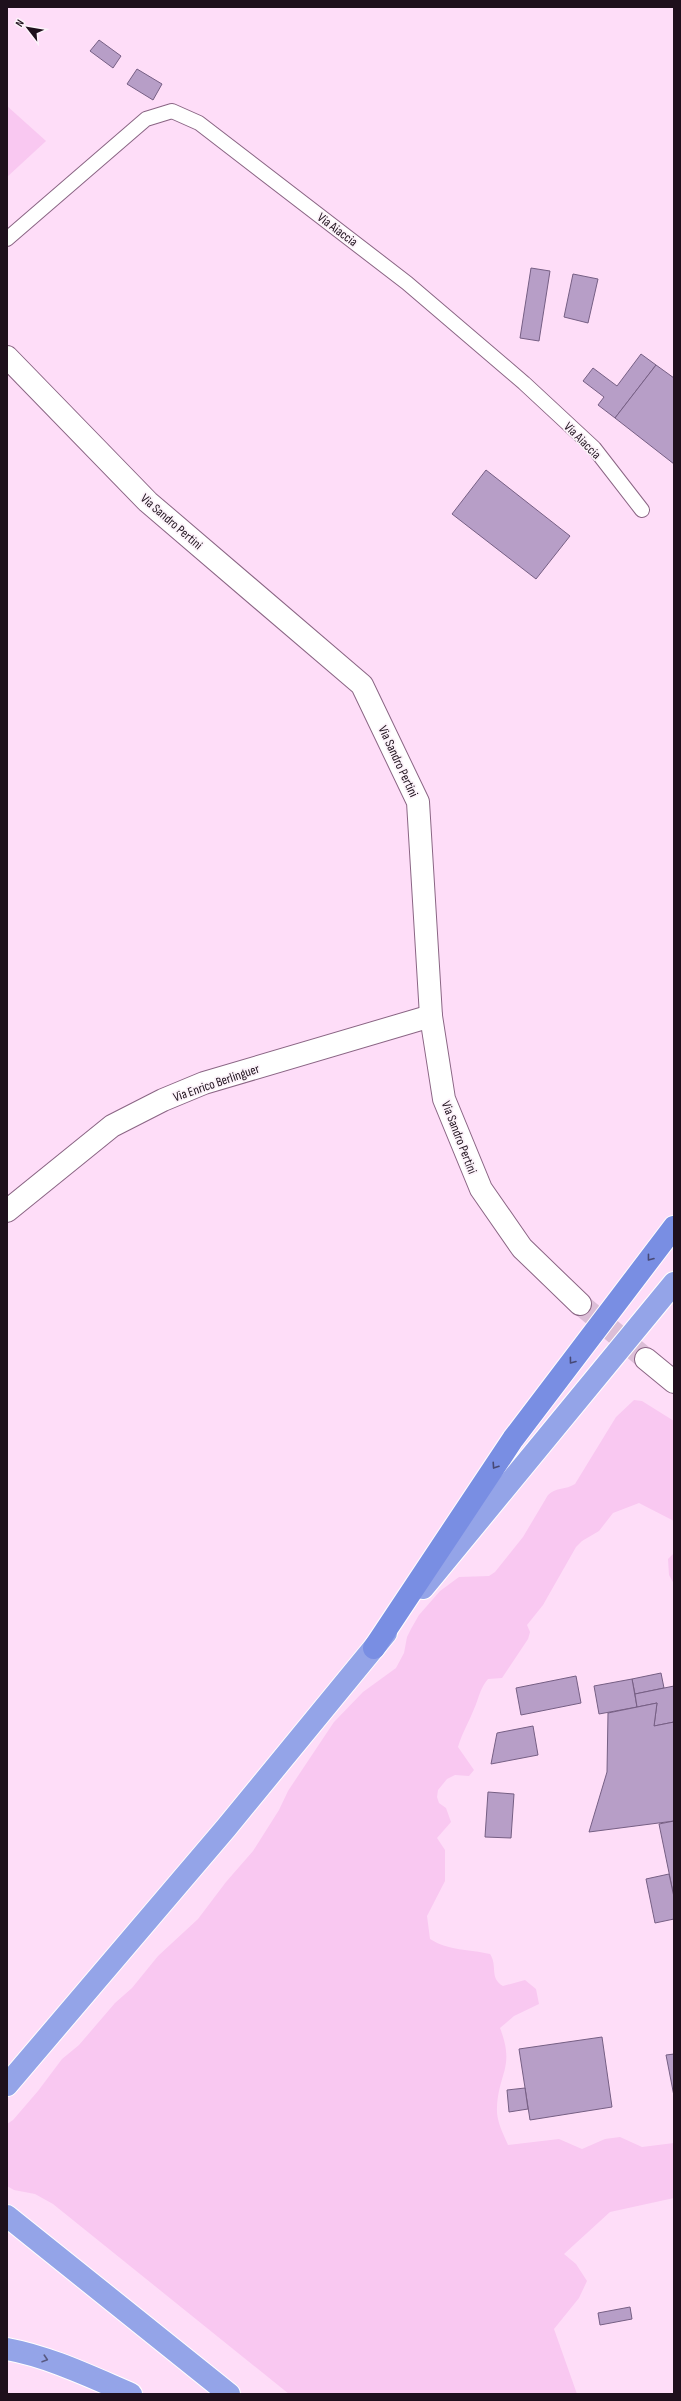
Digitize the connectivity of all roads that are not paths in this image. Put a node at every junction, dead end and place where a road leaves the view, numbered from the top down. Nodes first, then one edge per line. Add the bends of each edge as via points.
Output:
1 (7, 239) edge
2 (7, 357) edge
3 (642, 510) dead end
4 (431, 1016) junction
5 (7, 1211) edge
6 (674, 1227) edge
7 (674, 1283) edge
8 (674, 1300) edge
9 (580, 1304) tunnel mouth
10 (614, 1356) junction
11 (646, 1359) tunnel mouth
12 (674, 1382) edge
13 (374, 1648) junction
14 (74, 2008) junction
15 (7, 2067) edge
16 (7, 2086) edge
17 (14, 2221) edge
18 (7, 2349) edge
19 (131, 2394) edge
20 (229, 2394) edge

1 - 3 lane, Via Aiaccia via 146,119 172,111 199,123 408,283 524,383 594,448
2 - 4 street, Via Sandro Pertini via 148,502 362,686 418,802
4 - 5 street, Via Enrico Berlinguer via 204,1083 163,1100 112,1126
4 - 9 street, Via Sandro Pertini via 444,1099 480,1189 522,1248
6 -> 13 highway via 513,1439
7 - 10 highway
8 - 10 highway
10 - 13 highway
11 - 12 street
13 - 14 highway
14 - 15 highway
14 - 16 highway
17 - 20 highway
18 -> 19 highway via 68,2367

